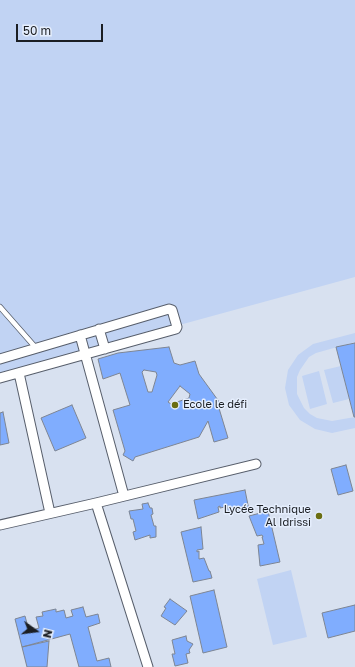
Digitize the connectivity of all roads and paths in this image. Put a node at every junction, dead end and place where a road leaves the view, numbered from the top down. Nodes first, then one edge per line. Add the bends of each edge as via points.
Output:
1 (0, 307) edge
2 (99, 329) junction
3 (80, 335) junction
4 (36, 348) junction
5 (105, 349) junction
6 (85, 354) junction
7 (0, 359) edge
8 (18, 373) junction
9 (0, 378) edge
10 (256, 464) dead end
11 (124, 496) junction
12 (96, 503) junction
13 (50, 513) junction
14 (0, 525) edge
15 (148, 667) edge

1 - 4 lane
2 - 3 street
2 - 5 street
2 - 5 street via 172,310 176,329
3 - 4 street
3 - 6 street
4 - 7 street
5 - 6 street
6 - 8 street
6 - 11 street
8 - 9 street
8 - 13 street
10 - 11 street
11 - 12 street
12 - 13 street
12 - 15 street
13 - 14 street

